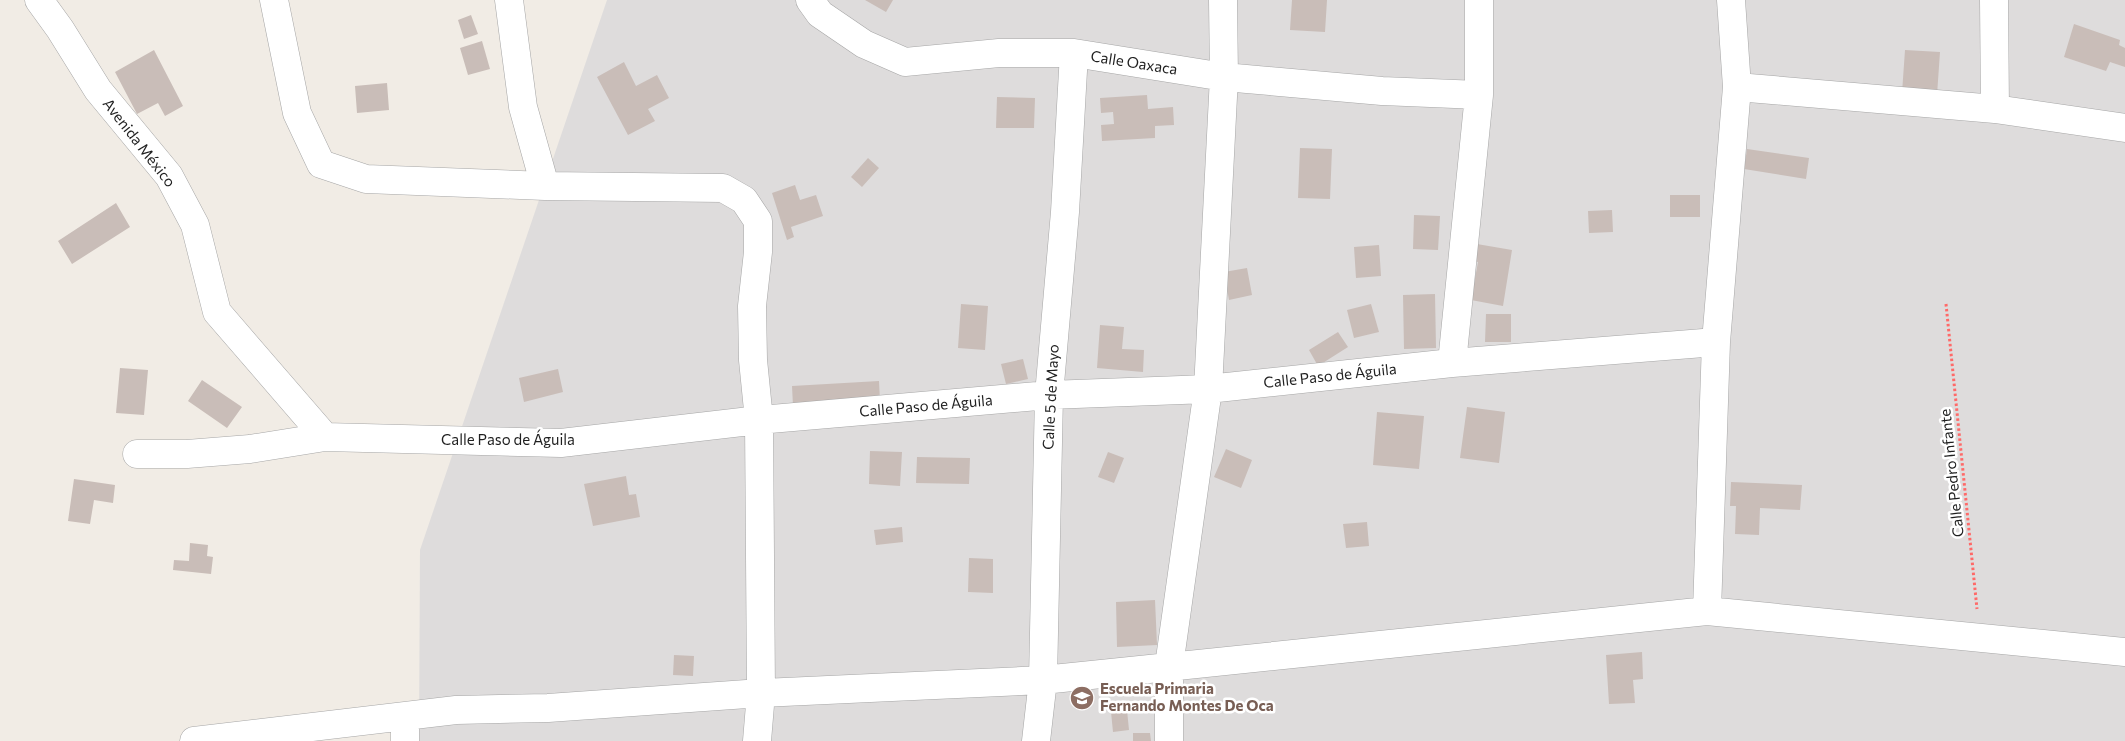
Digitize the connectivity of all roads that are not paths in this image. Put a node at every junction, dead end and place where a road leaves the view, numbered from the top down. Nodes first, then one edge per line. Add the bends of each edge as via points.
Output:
1 (39, 0) edge
2 (274, 0) edge
3 (509, 0) edge
4 (810, 0) edge
5 (1223, 0) edge
6 (1479, 0) edge
7 (1731, 0) edge
8 (1994, 0) edge
9 (1074, 52) junction
10 (1224, 77) junction
11 (1737, 86) junction
12 (1479, 96) junction
13 (1995, 109) junction
14 (2125, 128) edge
15 (545, 186) junction
16 (1716, 342) junction
17 (1452, 363) junction
18 (1208, 389) junction
19 (1049, 395) junction
20 (759, 420) junction
21 (325, 437) junction
22 (137, 454) dead end
23 (1707, 612) junction
24 (2125, 652) edge
25 (1169, 666) junction
26 (1043, 680) junction
27 (761, 694) junction
28 (405, 729) edge
29 (194, 741) edge
30 (757, 741) edge
31 (1036, 741) edge
32 (1169, 741) edge

1 - 21 street, Avenida México via 98,90 169,176 195,225 217,312
2 - 15 street via 297,114 321,164 366,179
3 - 15 street via 523,107
4 - 9 street, Calle Oaxaca via 820,14 864,44 905,62 999,53
5 - 10 street
6 - 12 street
7 - 11 street
8 - 13 street
9 - 10 street, Calle Oaxaca
9 - 19 street, Calle 5 de Mayo via 1065,212
10 - 12 street, Calle Oaxaca
10 - 18 street
11 - 13 street
11 - 16 street
12 - 17 street
13 - 14 street
15 - 20 street via 723,188 744,200 758,221 752,306
16 - 17 street, Calle Paso de Águila
16 - 23 street
17 - 18 street, Calle Paso de Águila
18 - 19 street, Calle Paso de Águila
18 - 25 street
19 - 20 street, Calle Paso de Águila
19 - 26 street, Calle 5 de Mayo
20 - 21 street, Calle Paso de Águila via 562,443
20 - 27 street
21 - 22 street, Calle Paso de Águila via 250,449
23 - 24 street
23 - 25 street
25 - 26 street
25 - 32 street
26 - 27 street
26 - 31 street, Calle 5 de Mayo
27 - 28 street via 567,707 456,710
27 - 30 street
28 - 29 street

